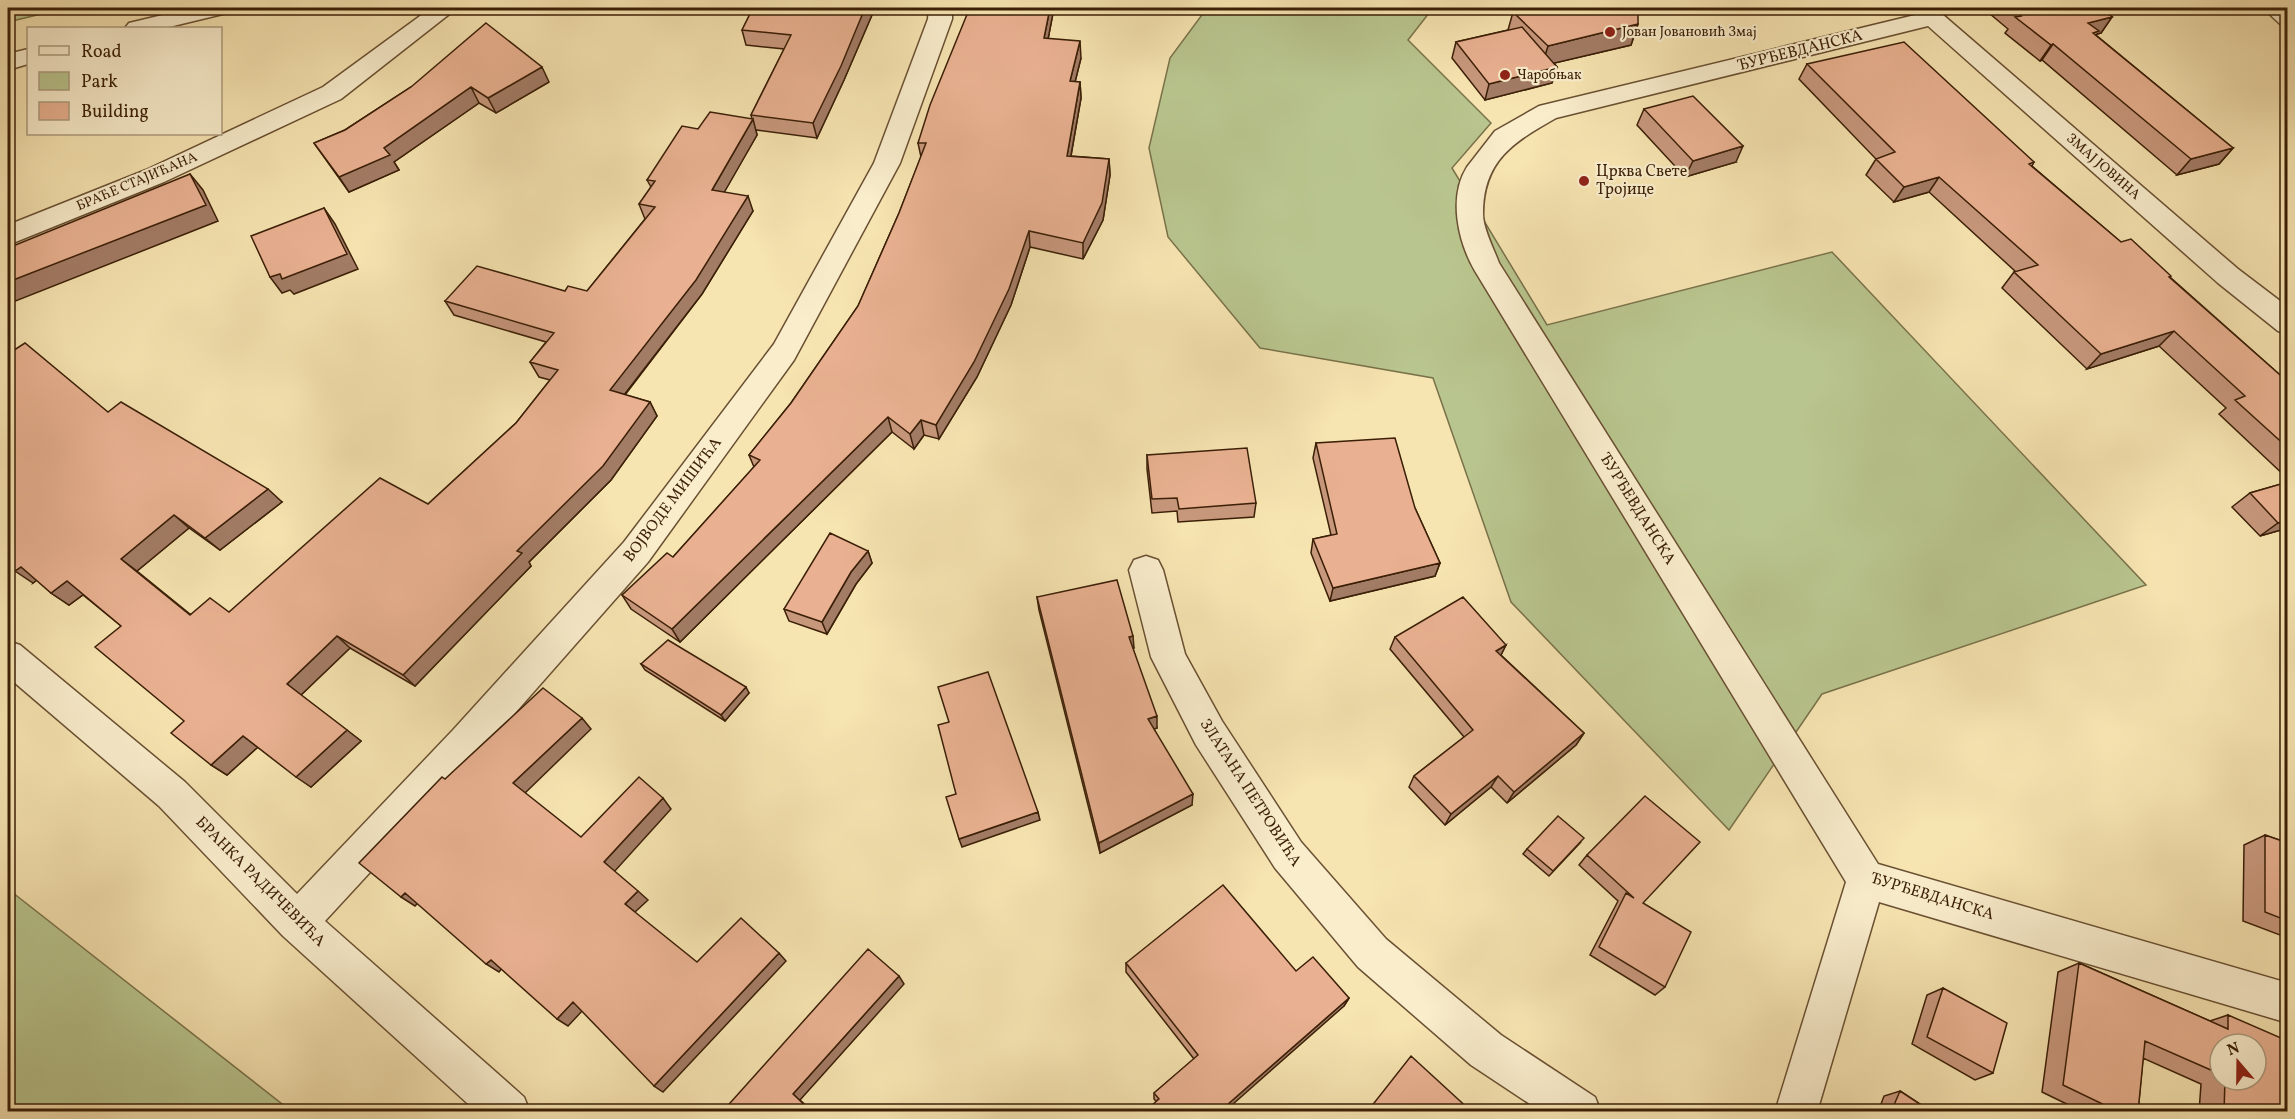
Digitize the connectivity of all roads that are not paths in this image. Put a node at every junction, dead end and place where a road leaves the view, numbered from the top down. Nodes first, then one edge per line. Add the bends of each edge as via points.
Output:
1 (219, 8) edge
2 (445, 8) edge
3 (941, 8) edge
4 (2274, 8) edge
5 (1927, 13) edge
6 (2288, 19) edge
7 (141, 27) edge
8 (27, 57) edge
9 (8, 62) edge
10 (8, 236) edge
11 (2288, 323) edge
12 (1146, 570) dead end
13 (8, 656) edge
14 (1866, 879) junction
15 (297, 922) junction
16 (2288, 1003) edge
17 (509, 1112) edge
18 (1580, 1112) edge
19 (1796, 1112) edge

1 - 7 street
2 - 10 street, БРАЋЕ СТАЈИЋАНА via 332,93 155,176
3 - 15 street, ВОЈВОДЕ МИШИЋА via 887,163 784,352 636,552 466,742
4 - 6 street
5 - 11 street, ЗМАЈ ЈОВИНА via 2228,276
5 - 14 street, ЂУРЂЕВДАНСКА via 1548,112 1503,137 1476,173 1469,216 1485,264
8 - 9 street
12 - 18 street, ЗЛАТАНА ПЕТРОВИЋА via 1168,657 1209,734 1288,855 1372,952 1486,1050
13 - 15 street, БРАНКА РАДИЧЕВИЋА via 172,795
14 - 16 street, ЂУРЂЕВДАНСКА
14 - 19 street
15 - 17 street, БРАНКА РАДИЧЕВИЋА

